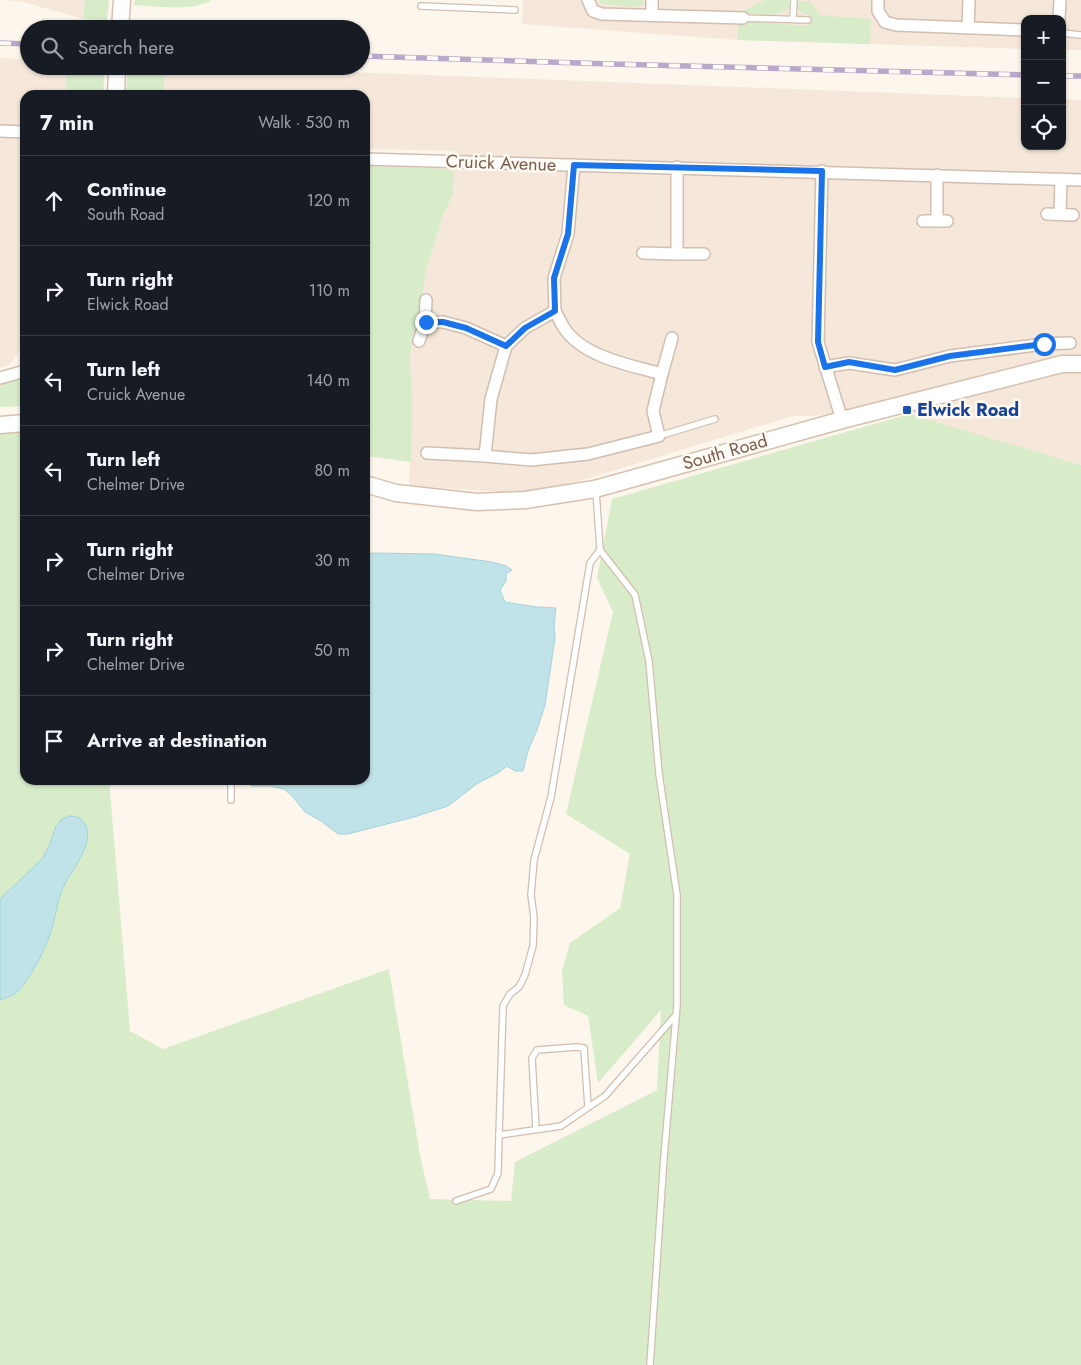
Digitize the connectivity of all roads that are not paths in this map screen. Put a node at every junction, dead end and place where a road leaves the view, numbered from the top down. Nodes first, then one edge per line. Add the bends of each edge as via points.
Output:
1 (122, 0) edge
2 (588, 0) edge
3 (652, 0) edge
4 (794, 0) edge
5 (878, 0) edge
6 (969, 0) edge
7 (1060, 0) edge
8 (434, 3) edge
9 (421, 6) dead end
10 (515, 10) dead end
11 (652, 15) junction
12 (1059, 15) edge
13 (743, 18) joint
14 (793, 19) junction
15 (120, 20) edge
16 (808, 20) dead end
17 (968, 28) junction
18 (1021, 30) edge
19 (1066, 33) edge
20 (1081, 35) edge
21 (117, 75) edge
22 (116, 90) edge
23 (0, 131) edge
24 (20, 132) edge
25 (370, 159) edge
26 (574, 165) junction
27 (677, 167) junction
28 (822, 171) junction
29 (938, 176) junction
30 (1061, 179) junction
31 (1081, 180) edge
32 (1047, 214) dead end
33 (1060, 214) junction
34 (1073, 214) dead end
35 (923, 221) dead end
36 (643, 253) dead end
37 (677, 254) junction
38 (704, 254) dead end
39 (426, 300) dead end
40 (555, 311) junction
41 (426, 322) junction
42 (672, 338) dead end
43 (419, 341) dead end
44 (1070, 343) dead end
45 (506, 346) junction
46 (1081, 364) edge
47 (825, 367) junction
48 (20, 372) edge
49 (662, 374) junction
50 (0, 378) edge
51 (715, 418) dead end
52 (842, 420) junction
53 (20, 423) edge
54 (0, 425) edge
55 (659, 436) junction
56 (427, 453) dead end
57 (485, 456) junction
58 (370, 485) edge
59 (595, 489) junction
60 (600, 550) junction
61 (231, 785) edge
62 (231, 800) dead end
63 (676, 1015) junction
64 (588, 1107) junction
65 (536, 1130) junction
66 (499, 1135) junction
67 (456, 1201) dead end
68 (650, 1365) edge

1 - 15 main road
2 - 11 street via 593,11 602,14
3 - 11 street
4 - 14 lane
5 - 17 street via 878,11 885,22
6 - 17 street
7 - 12 street
8 - 9 lane
8 - 10 lane
11 - 13 street
13 - 14 lane
14 - 16 lane
17 - 18 street
19 - 20 lane
21 - 22 main road
23 - 24 street
25 - 26 street, Cruick Avenue
26 - 27 street, Cruick Avenue
26 - 40 street via 568,234 554,278
27 - 28 street, Cruick Avenue
27 - 37 street
28 - 29 street, Cruick Avenue
28 - 47 street via 818,342
29 - 30 street, Cruick Avenue
29 - 35 street via 942,221
30 - 31 street, Cruick Avenue
30 - 33 street
32 - 33 street
33 - 34 street
36 - 37 street
37 - 38 street
39 - 41 street
40 - 45 street via 525,328
40 - 49 street via 565,330 595,354
41 - 43 street
41 - 45 street via 443,322 466,328
42 - 49 street
44 - 47 street via 950,356 895,370 849,362
45 - 57 street via 491,398
46 - 52 main road, South Road via 1062,364
47 - 52 street
48 - 50 street
49 - 55 street via 653,411
51 - 55 lane
52 - 59 main road, South Road
53 - 54 main road
55 - 57 street via 588,454 531,460
56 - 57 street
58 - 59 main road, South Road via 396,493 477,502 525,500
59 - 60 lane
60 - 63 lane via 635,594 648,661 659,774 677,895
60 - 66 lane via 590,563 551,797 534,860 533,946 525,975 503,1006
61 - 62 lane
63 - 64 lane via 605,1096
63 - 68 lane
64 - 65 lane via 561,1126
64 - 65 lane via 584,1048 538,1050 532,1058
65 - 66 lane
66 - 67 lane via 498,1173 491,1188

